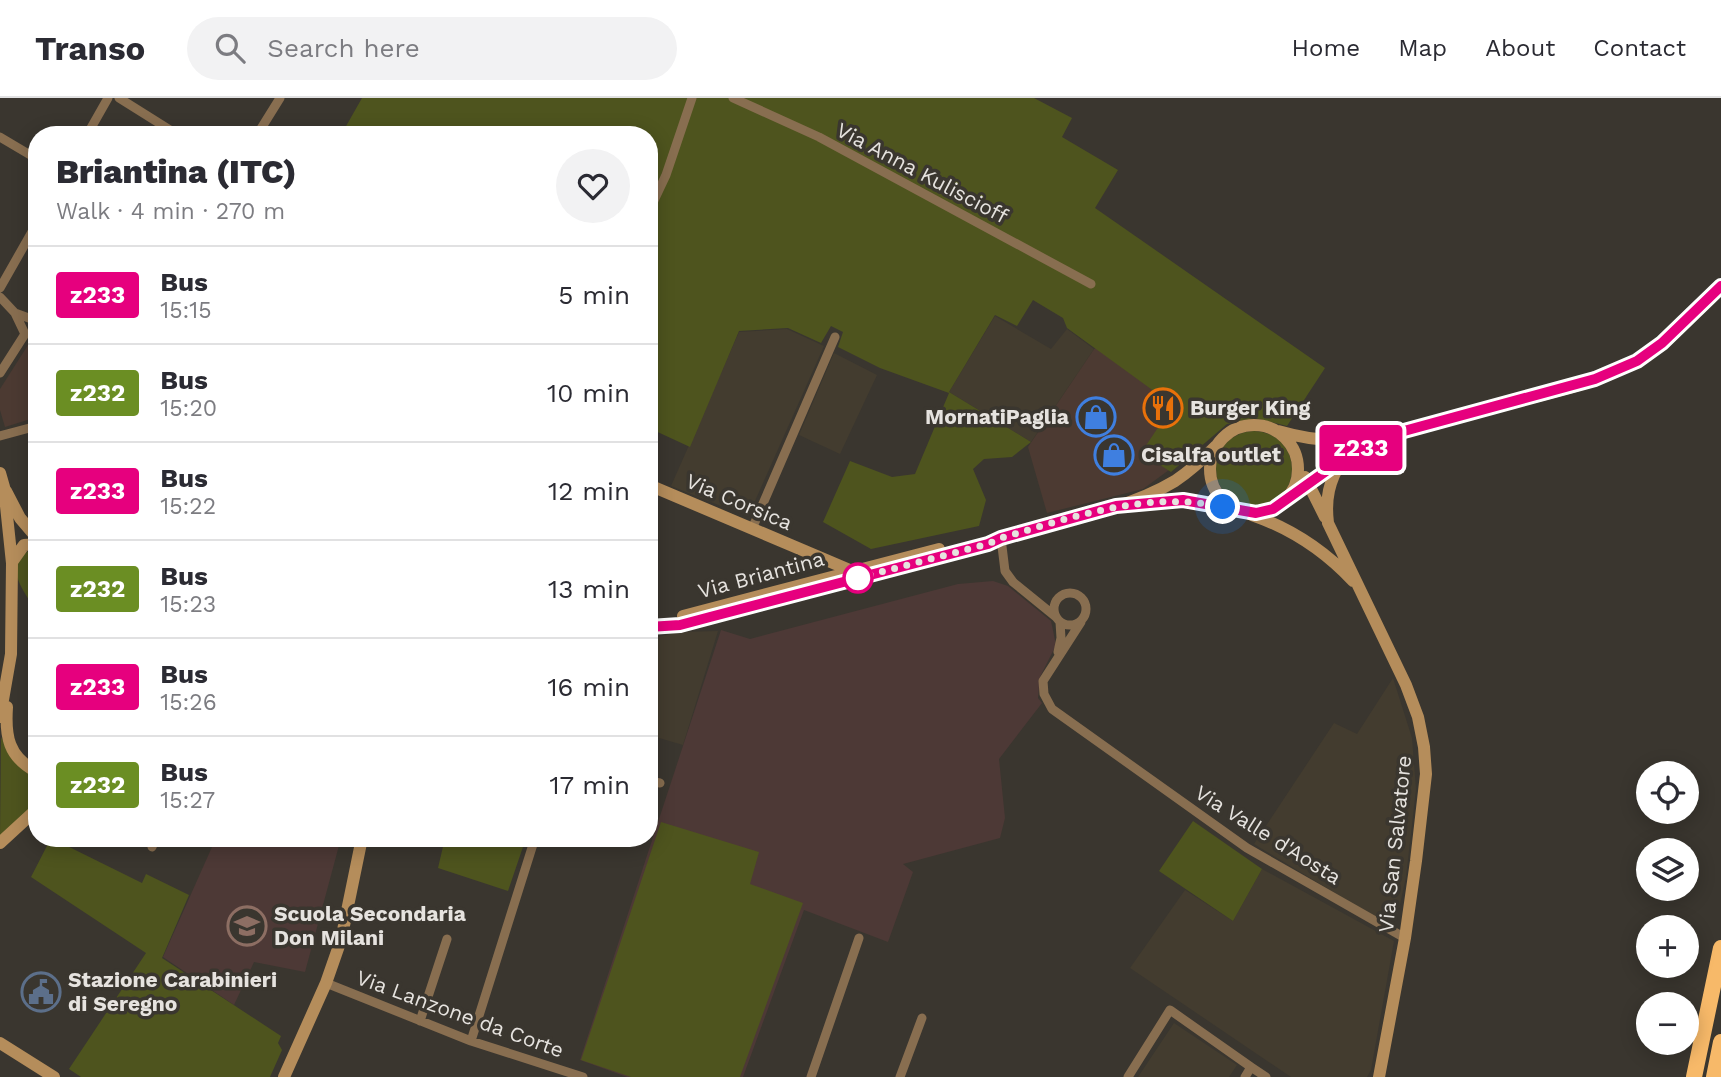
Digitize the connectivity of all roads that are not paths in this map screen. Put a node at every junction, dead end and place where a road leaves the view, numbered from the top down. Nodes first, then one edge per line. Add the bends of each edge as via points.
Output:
1 (108, 98) edge
2 (119, 98) edge
3 (280, 98) edge
4 (692, 98) edge
5 (733, 98) edge
6 (92, 126) edge
7 (164, 126) edge
8 (263, 126) edge
9 (0, 137) edge
10 (28, 154) edge
11 (658, 192) edge
12 (28, 239) edge
13 (1091, 284) dead end
14 (1721, 286) edge
15 (0, 288) edge
16 (0, 297) edge
17 (15, 313) junction
18 (28, 318) edge
19 (835, 337) dead end
20 (0, 373) edge
21 (28, 428) edge
22 (1278, 431) junction
23 (0, 436) edge
24 (1382, 437) junction
25 (1216, 446) junction
26 (1342, 460) junction
27 (1298, 467) junction
28 (0, 473) edge
29 (1309, 484) junction
30 (4, 487) junction
31 (658, 489) edge
32 (1286, 500) junction
33 (1116, 506) junction
34 (1241, 511) junction
35 (1328, 523) junction
36 (28, 527) edge
37 (752, 529) junction
38 (1001, 538) junction
39 (4, 540) edge
40 (28, 545) edge
41 (12, 563) junction
42 (852, 571) junction
43 (1357, 585) junction
44 (1031, 596) junction
45 (1059, 598) junction
46 (1058, 620) junction
47 (1080, 622) junction
48 (658, 624) edge
49 (658, 626) edge
50 (11, 654) junction
51 (1056, 657) junction
52 (4, 669) edge
53 (0, 717) edge
54 (28, 766) edge
55 (28, 819) edge
56 (0, 843) edge
57 (360, 847) edge
58 (532, 847) edge
59 (859, 938) dead end
60 (1405, 938) junction
61 (447, 939) dead end
62 (1721, 948) edge
63 (326, 983) junction
64 (922, 1018) dead end
65 (420, 1021) junction
66 (471, 1041) junction
67 (1721, 1042) edge
68 (0, 1043) edge
69 (1251, 1067) junction
70 (288, 1076) edge
71 (54, 1077) edge
72 (583, 1077) edge
73 (811, 1077) edge
74 (901, 1077) edge
75 (1128, 1077) edge
76 (1245, 1077) edge
77 (1266, 1077) edge
78 (1379, 1077) edge
79 (1694, 1077) edge
80 (1714, 1077) edge

1 - 6 street
2 - 7 street
3 - 8 street
4 - 11 street
5 - 13 street, Via Anna Kuliscioff via 819,137
9 - 10 street
12 - 15 street
14 - 24 main road via 1662,343 1620,369
16 - 17 street
17 - 18 street
17 - 20 street via 25,334
19 - 37 street
21 - 23 street
22 - 24 main road via 1322,440
22 - 25 main road via 1256,424 1241,426
22 - 27 main road via 1293,446
24 - 26 main road
25 - 33 main road, Via Briantina via 1175,481
25 - 34 main road via 1210,477 1223,500
26 - 29 main road
26 - 35 main road, Via San Salvatore via 1328,492
27 - 29 main road, Via San Salvatore
27 - 32 main road via 1295,488
28 - 30 main road
29 - 32 main road
29 - 35 main road, Via San Salvatore
30 - 36 main road
30 - 39 main road
31 - 37 main road, Via Corsica
32 - 34 main road via 1273,509
33 - 34 main road, Via Briantina via 1183,500
33 - 38 main road, Via Briantina
34 - 43 main road, Via San Salvatore via 1275,523 1316,547
35 - 43 main road, Via San Salvatore
37 - 42 main road, Via Corsica
38 - 42 main road, Via Briantina via 989,536
38 - 44 street via 1005,571
38 - 49 main road, Via Briantina via 680,625
39 - 41 main road
40 - 41 main road
41 - 50 main road
42 - 48 main road, Via Briantina
43 - 60 main road, Via San Salvatore via 1410,694 1424,747 1426,774
44 - 45 street
44 - 46 street
45 - 46 street via 1054,607
45 - 47 street via 1073,594 1082,598 1086,612
46 - 47 street via 1070,625
46 - 51 street via 1061,638
47 - 51 street
50 - 52 main road
50 - 54 main road via 7,740
51 - 60 street, Via Valle d'Aosta via 1043,681 1052,709 1247,848
52 - 53 main road
55 - 56 main road
57 - 63 main road via 341,940
58 - 66 street
59 - 73 street
60 - 78 main road, Via San Salvatore
61 - 65 street
62 - 79 highway
63 - 65 street, Via Lanzone da Corte
63 - 70 main road
64 - 74 street
65 - 66 street, Via Lanzone da Corte
66 - 72 street, Via Lanzone da Corte
67 - 80 highway
68 - 71 main road
69 - 75 street via 1170,1010
69 - 76 street
69 - 77 street

